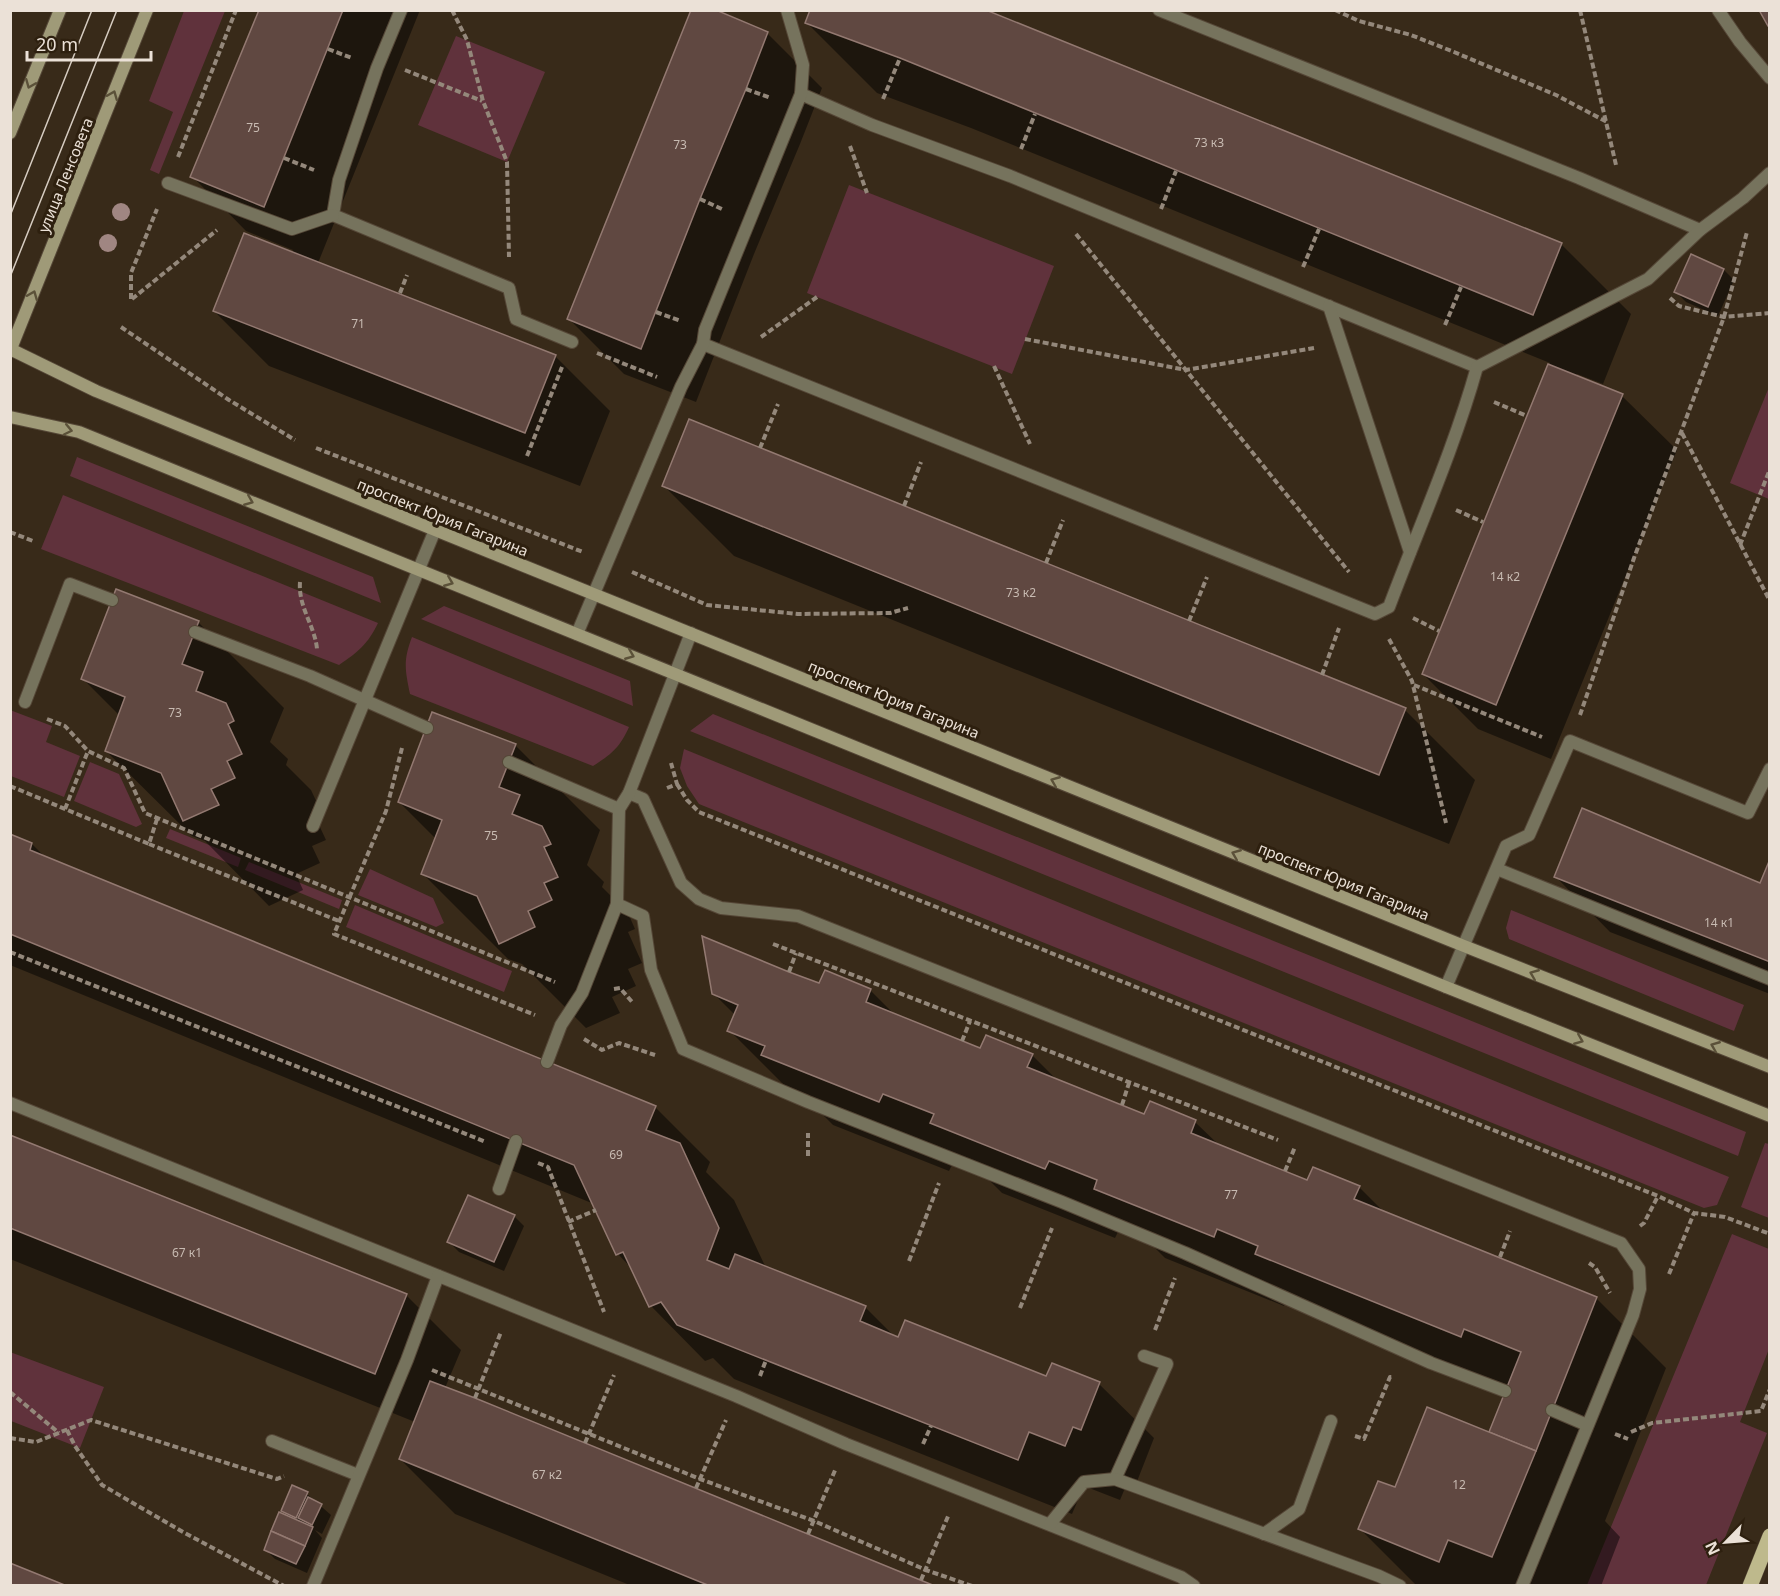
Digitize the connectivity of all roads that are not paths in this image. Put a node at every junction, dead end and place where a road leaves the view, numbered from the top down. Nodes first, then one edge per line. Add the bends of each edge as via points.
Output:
1 (60, 10) edge
2 (147, 10) edge
3 (401, 10) edge
4 (787, 10) edge
5 (1159, 10) edge
6 (1718, 10) edge
7 (1770, 78) edge
8 (801, 94) junction
9 (10, 133) edge
10 (1770, 173) edge
11 (168, 183) road end
12 (333, 215) junction
13 (1700, 230) junction
14 (1329, 306) junction
15 (572, 342) road end
16 (703, 344) junction
17 (11, 350) edge
18 (1478, 367) junction
19 (10, 417) edge
20 (435, 530) junction
21 (1410, 552) junction
22 (418, 570) junction
23 (593, 594) junction
24 (112, 600) dead end
25 (195, 632) dead end
26 (691, 633) junction
27 (577, 634) junction
28 (676, 674) junction
29 (364, 701) junction
30 (26, 702) dead end
31 (427, 728) dead end
32 (509, 762) dead end
33 (1770, 770) edge
34 (629, 793) junction
35 (619, 809) junction
36 (313, 826) dead end
37 (1497, 869) junction
38 (617, 904) junction
39 (1464, 946) junction
40 (1770, 979) edge
41 (1446, 987) junction
42 (547, 1062) dead end
43 (1770, 1067) edge
44 (10, 1103) edge
45 (1770, 1116) edge
46 (514, 1147) road end
47 (499, 1189) dead end
48 (438, 1276) junction
49 (1144, 1356) road end
50 (1505, 1391) dead end
51 (1552, 1410) dead end
52 (1330, 1424) road end
53 (1587, 1425) junction
54 (272, 1441) dead end
55 (358, 1475) junction
56 (1115, 1479) junction
57 (1050, 1524) junction
58 (1264, 1534) junction
59 (1770, 1536) edge
60 (313, 1586) edge
61 (1194, 1586) edge
62 (1400, 1586) edge
63 (1522, 1586) edge
64 (1750, 1586) edge

1 -> 9 main road
17 -> 2 main road, улица Ленсовета
3 - 12 lane via 339,180
4 - 8 lane via 803,65
5 - 13 lane
6 - 7 lane
8 - 14 lane
8 - 16 lane via 705,330
10 - 13 lane
11 - 12 lane via 292,229
12 - 15 lane via 509,288 516,320
13 - 18 lane via 1648,279
14 - 18 lane
14 - 21 lane
16 - 21 lane via 1378,613 1389,607
16 - 23 lane
17 - 20 main road, проспект Юрия Гагарина via 96,391
18 - 21 lane
19 -> 22 main road via 79,432
20 - 22 lane
20 - 23 main road, проспект Юрия Гагарина
22 -> 27 main road
22 - 29 lane
23 - 26 main road, проспект Юрия Гагарина
23 - 27 lane
24 - 30 lane via 70,584
25 - 29 lane
26 - 28 lane
39 -> 26 main road, проспект Юрия Гагарина
27 -> 28 main road
28 - 34 lane
28 - 41 main road
29 - 31 lane
29 - 36 lane
32 - 35 lane
33 - 37 lane via 1748,813 1569,744 1529,835 1506,846
34 - 35 lane
34 - 53 lane via 643,799 681,883 699,899 721,908 798,916 1621,1243 1639,1269 1640,1289
35 - 38 lane
37 - 39 lane
37 - 40 lane
38 - 42 lane via 582,993 561,1025
38 - 50 lane via 643,916 651,970 683,1049 1185,1253 1431,1363
39 - 41 lane
43 -> 39 main road, проспект Юрия Гагарина
41 -> 45 main road
44 - 48 lane
46 - 47 lane
48 - 55 lane
48 - 57 lane
49 - 56 lane via 1167,1364
51 - 53 lane
52 - 58 lane via 1299,1509
53 - 63 lane
54 - 55 lane
55 - 60 lane
56 - 57 lane via 1084,1482
56 - 58 lane
57 - 61 lane via 1181,1577
58 - 62 lane
59 - 64 main road

